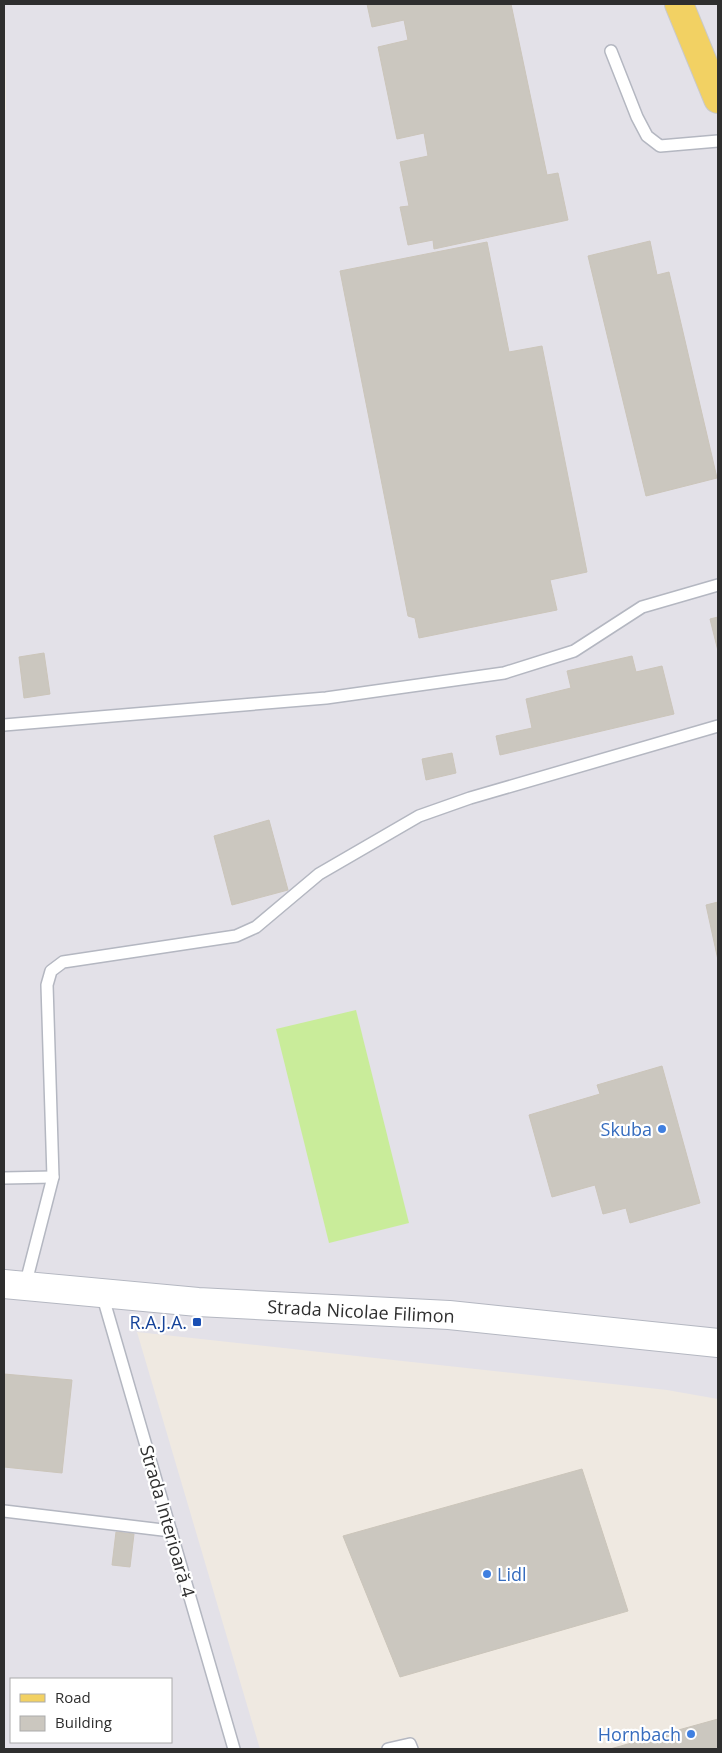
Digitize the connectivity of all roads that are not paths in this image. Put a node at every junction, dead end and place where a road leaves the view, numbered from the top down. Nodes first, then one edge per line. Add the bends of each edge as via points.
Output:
1 (679, 4) edge
2 (611, 51) dead end
3 (718, 99) edge
4 (718, 141) edge
5 (718, 585) edge
6 (4, 724) edge
7 (718, 726) edge
8 (53, 1177) junction
9 (4, 1178) edge
10 (14, 1285) edge
11 (102, 1294) junction
12 (718, 1343) edge
13 (4, 1511) edge
14 (171, 1531) junction
15 (234, 1749) edge
16 (388, 1749) edge
17 (412, 1749) edge

1 - 3 main road
2 - 4 lane via 647,136 660,146
5 - 6 lane via 642,607 574,651 504,674 326,698
7 - 8 lane via 470,798 420,816 318,874 256,927 236,936 63,962 51,971 47,985
8 - 9 lane
8 - 10 lane
10 - 11 street, Strada Nicolae Filimon
11 - 12 street, Strada Nicolae Filimon via 449,1315
11 - 14 lane, Strada Interioară 4
13 - 14 lane
14 - 15 lane, Strada Interioară 4
16 - 17 lane via 410,1744

